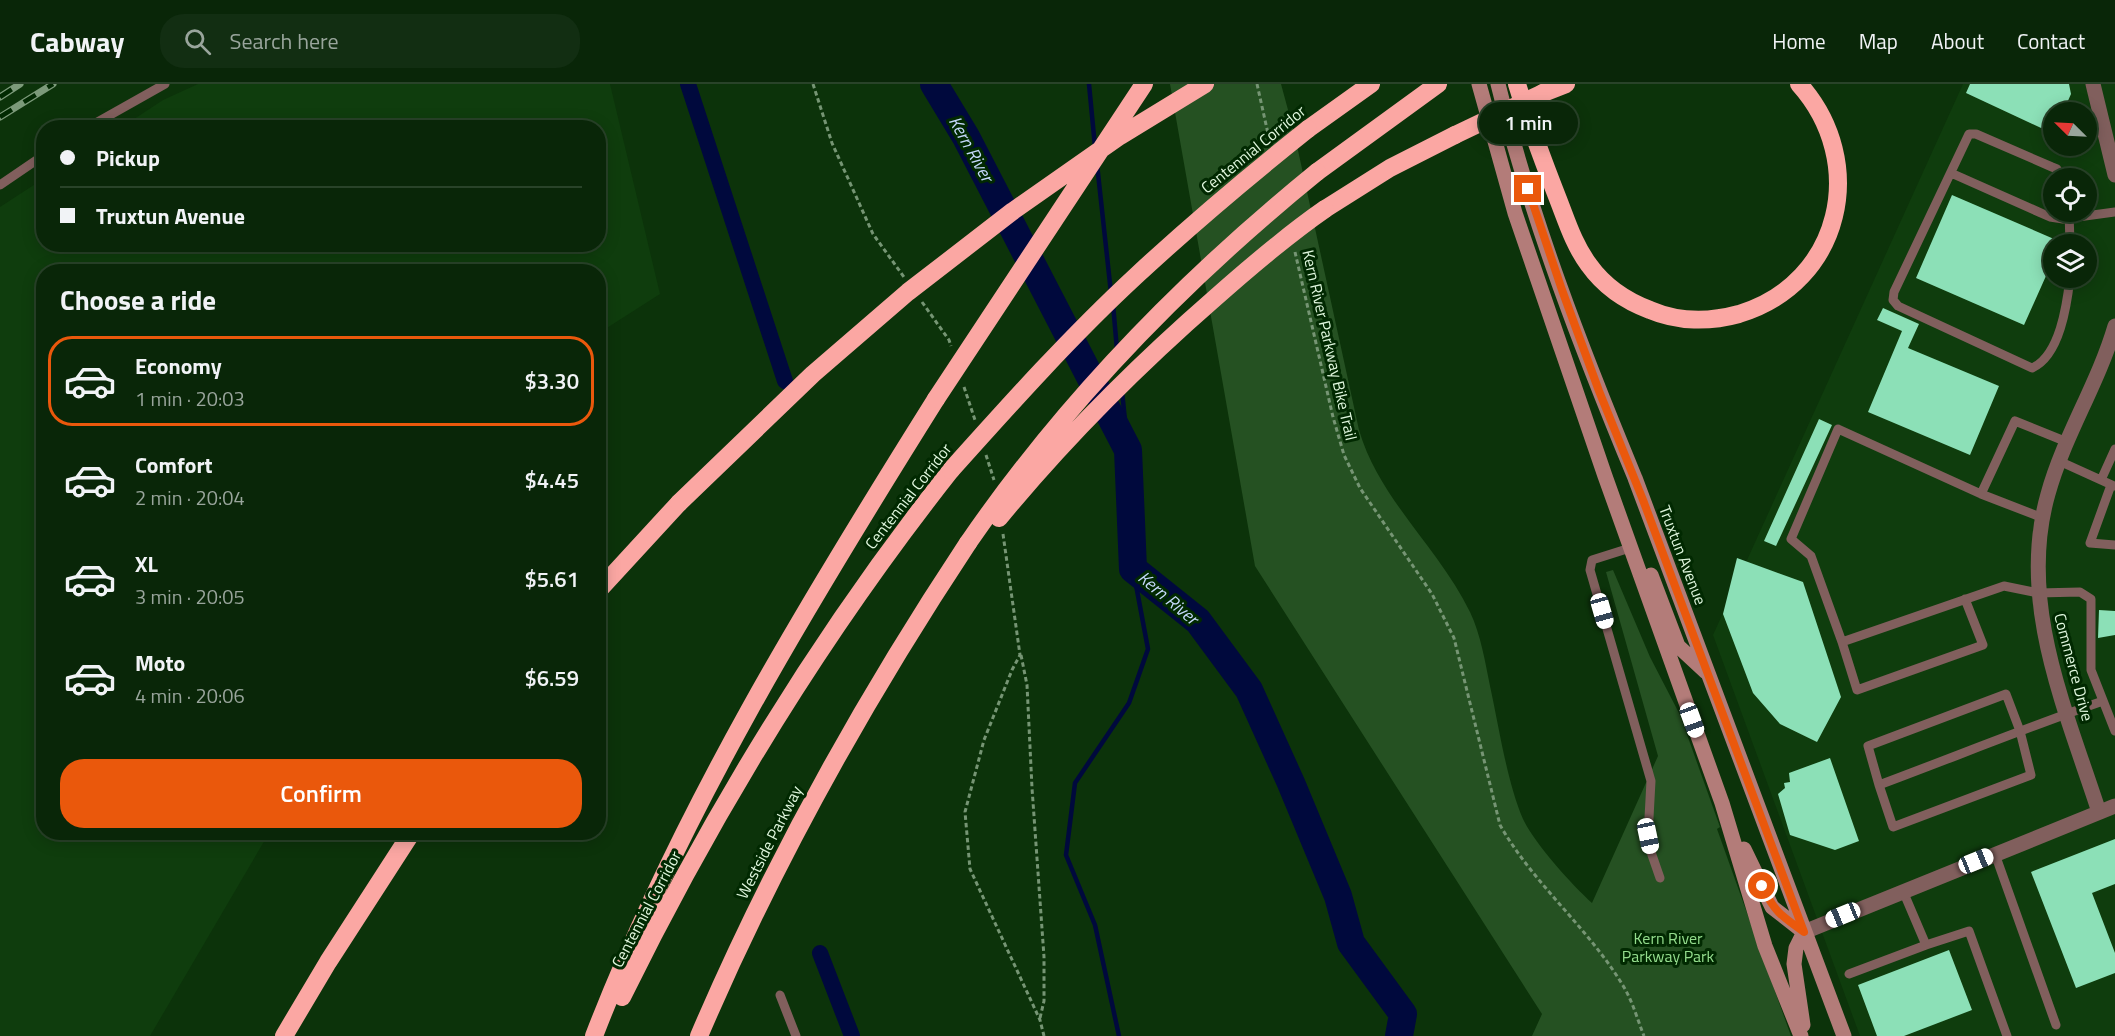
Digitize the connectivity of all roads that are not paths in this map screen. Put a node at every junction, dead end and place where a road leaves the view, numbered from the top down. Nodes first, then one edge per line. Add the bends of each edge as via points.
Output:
1 (165, 84) edge
2 (1144, 84) edge
3 (1205, 84) edge
4 (1371, 84) edge
5 (1438, 84) edge
6 (1479, 84) edge
7 (1498, 84) edge
8 (1517, 84) edge
9 (1566, 84) edge
10 (1799, 84) edge
11 (2093, 84) edge
12 (101, 120) edge
13 (36, 160) edge
14 (2054, 168) edge
15 (1951, 173) junction
16 (2115, 175) edge
17 (0, 185) edge
18 (2115, 212) edge
19 (2097, 213) edge
20 (2043, 214) edge
21 (2069, 288) edge
22 (2115, 326) edge
23 (2067, 442) junction
24 (2115, 449) edge
25 (2059, 461) junction
26 (2101, 480) junction
27 (2113, 485) edge
28 (1981, 494) junction
29 (2043, 518) junction
30 (2115, 545) edge
31 (1630, 548) junction
32 (969, 549) junction
33 (606, 582) edge
34 (2038, 592) junction
35 (1965, 599) junction
36 (1842, 642) junction
37 (1708, 674) junction
38 (2103, 701) junction
39 (2067, 713) junction
40 (2115, 730) edge
41 (2020, 731) junction
42 (1879, 785) junction
43 (1722, 802) junction
44 (2115, 806) edge
45 (2099, 812) junction
46 (407, 840) edge
47 (1995, 854) junction
48 (1660, 878) dead end
49 (1903, 891) junction
50 (1804, 932) junction
51 (1926, 945) junction
52 (1849, 974) dead end
53 (780, 995) dead end
54 (2056, 1025) dead end
55 (284, 1036) edge
56 (594, 1036) edge
57 (603, 1036) edge
58 (699, 1036) edge
59 (796, 1036) edge
60 (1803, 1036) edge
61 (1844, 1036) edge
62 (2007, 1036) edge

1 - 12 lane
2 - 56 highway, bridge via 936,399 808,608 726,753 653,901
3 - 33 highway, bridge via 1120,136 916,285 804,382 679,504
4 - 57 highway, Centennial Corridor, bridge via 1223,198 1136,276 1032,380 951,470 860,589 768,730 670,905
5 - 32 highway, bridge via 1317,172 1234,241 1142,330 1038,448
6 - 31 main road via 1515,213
7 - 37 main road, Truxtun Avenue via 1509,131 1562,290
8 - 10 highway via 1570,231 1589,266 1610,287 1640,307 1694,320 1730,316 1779,295 1806,270 1826,239 1838,195 1836,155 1822,114
9 - 32 highway, bridge via 1390,168 1301,225 1121,384
11 - 16 street
13 - 17 lane
14 - 15 lane via 1972,133
15 - 20 lane
15 - 21 lane via 1894,292 1893,300 1898,306 2032,368 2044,360 2056,340 2066,312
18 - 19 lane
22 - 23 street, Commerce Drive
23 - 25 street, Commerce Drive
23 - 28 lane via 2015,421
24 - 26 lane
25 - 26 lane
25 - 29 street, Commerce Drive
26 - 27 lane
27 - 30 lane via 2090,543
28 - 29 lane
28 - 36 lane via 1838,429 1791,539 1811,556
29 - 34 street, Commerce Drive
31 - 37 main road via 1644,559 1678,646
31 - 43 main road
31 - 48 lane via 1592,560 1590,570 1651,781 1648,836
32 - 58 highway, Westside Parkway via 845,741 770,881
34 - 35 lane via 2004,586
34 - 38 lane via 2080,592 2091,599 2091,670
34 - 39 street, Commerce Drive via 2043,628
35 - 36 lane
35 - 36 lane via 1983,645 1857,690
37 - 50 main road, Truxtun Avenue
38 - 39 lane
38 - 40 lane
39 - 41 lane
39 - 45 street, Commerce Drive
41 - 42 lane
41 - 42 lane via 2006,694 1868,746
41 - 42 lane via 2031,775 1893,827
43 - 50 main road via 1772,907
43 - 60 main road via 1765,946
44 - 45 street
45 - 47 street
46 - 55 highway
47 - 49 street
47 - 54 lane
49 - 50 street
49 - 51 lane
50 - 60 main road via 1794,964
50 - 61 main road, Truxtun Avenue
51 - 52 lane
51 - 62 lane via 1969,931
53 - 59 lane

